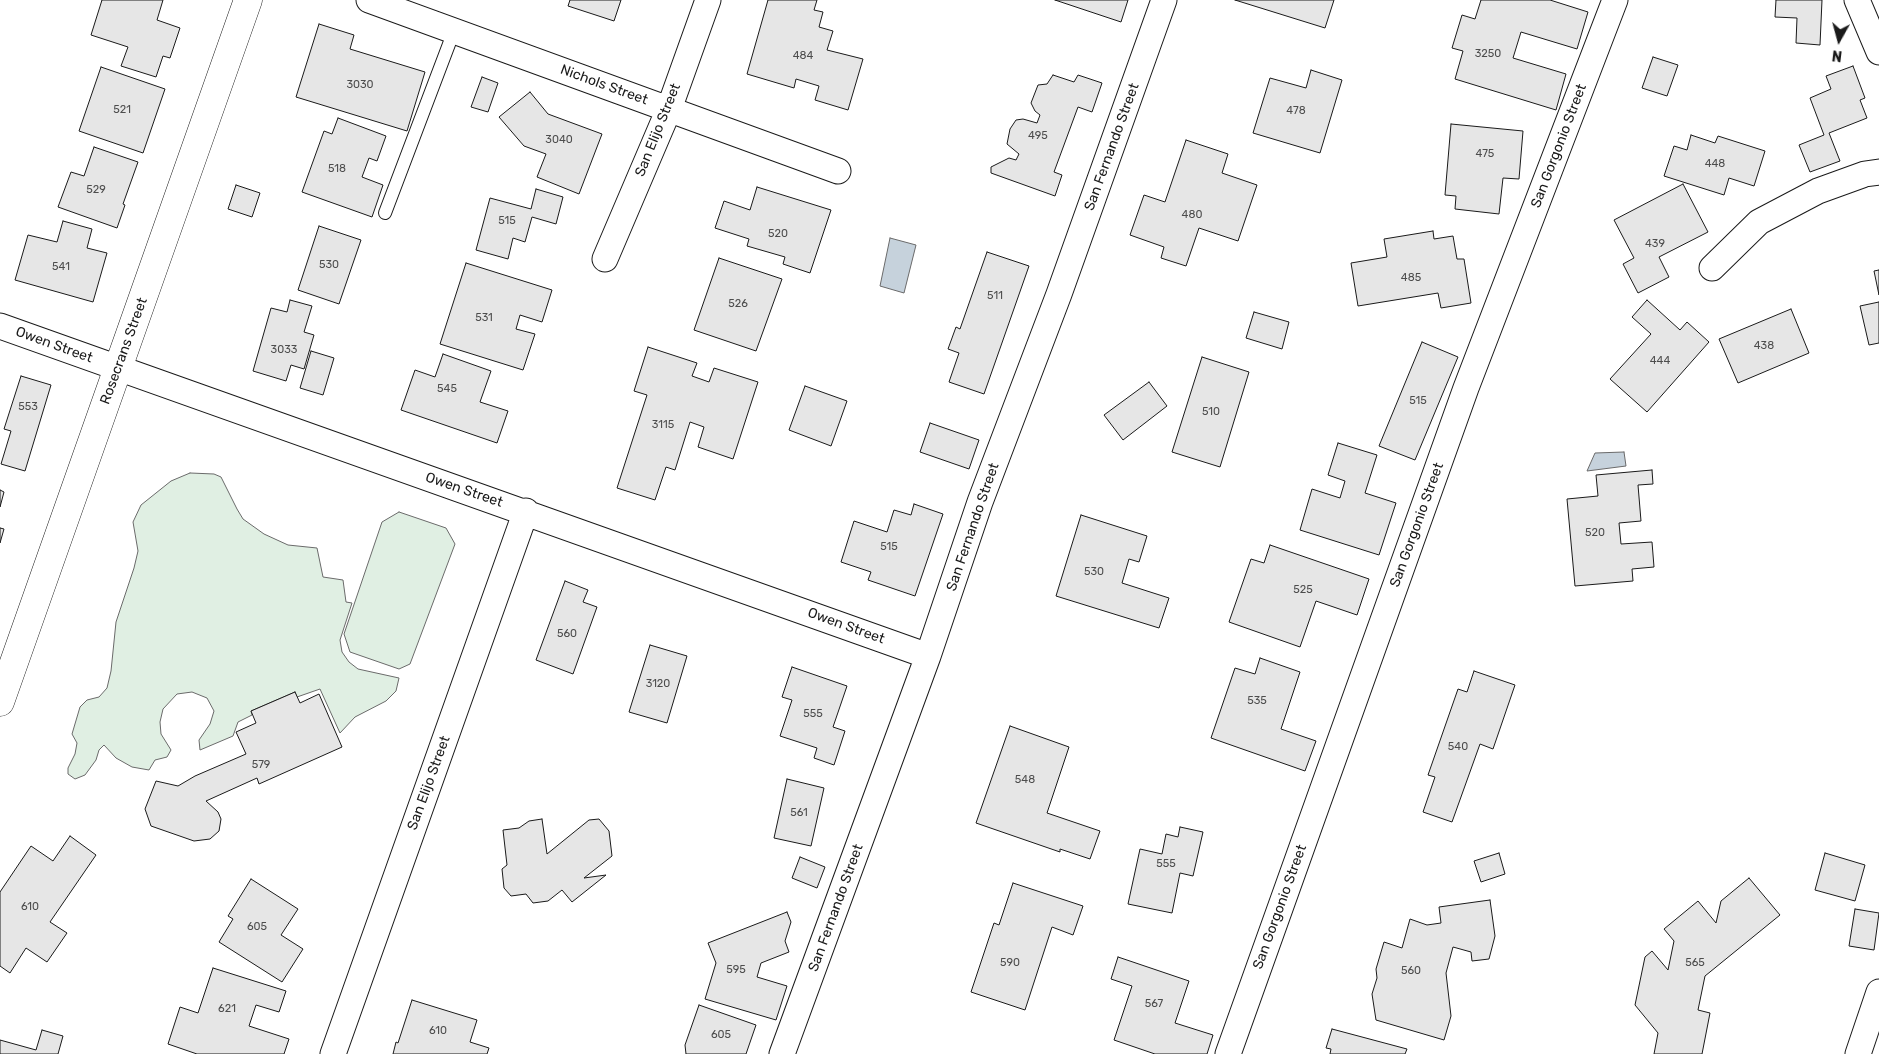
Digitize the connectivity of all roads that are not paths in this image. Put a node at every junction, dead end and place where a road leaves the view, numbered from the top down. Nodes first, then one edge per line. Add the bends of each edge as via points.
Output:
1 (248, 0) edge
2 (369, 0) edge
3 (708, 0) edge
4 (1164, 0) edge
5 (1615, 0) edge
6 (1857, 0) edge
7 (454, 31) junction
8 (1879, 52) edge
9 (668, 109) junction
10 (838, 171) dead end
11 (1879, 172) edge
12 (385, 213) dead end
13 (605, 259) dead end
14 (1712, 268) dead end
15 (0, 326) edge
16 (117, 368) junction
17 (526, 512) junction
18 (928, 656) junction
19 (0, 702) edge
20 (1879, 992) edge
21 (333, 1054) edge
22 (782, 1054) edge
23 (1228, 1054) edge
24 (1858, 1054) edge

1 - 16 street, Rosecrans Street
2 - 7 street, Nichols Street
3 - 9 street, San Elijo Street
4 - 18 street, San Fernando Street via 1059,294 980,502
5 - 23 street, San Gorgonio Street via 1466,388
6 - 8 street
7 - 9 street, Nichols Street
7 - 12 lane
9 - 10 street, Nichols Street
9 - 13 street, San Elijo Street
11 - 14 street via 1818,191 1759,222
15 - 16 street, Owen Street
16 - 17 street, Owen Street
16 - 19 street, Rosecrans Street
17 - 18 street, Owen Street
17 - 21 street, San Elijo Street
18 - 22 street, San Fernando Street
20 - 24 street

